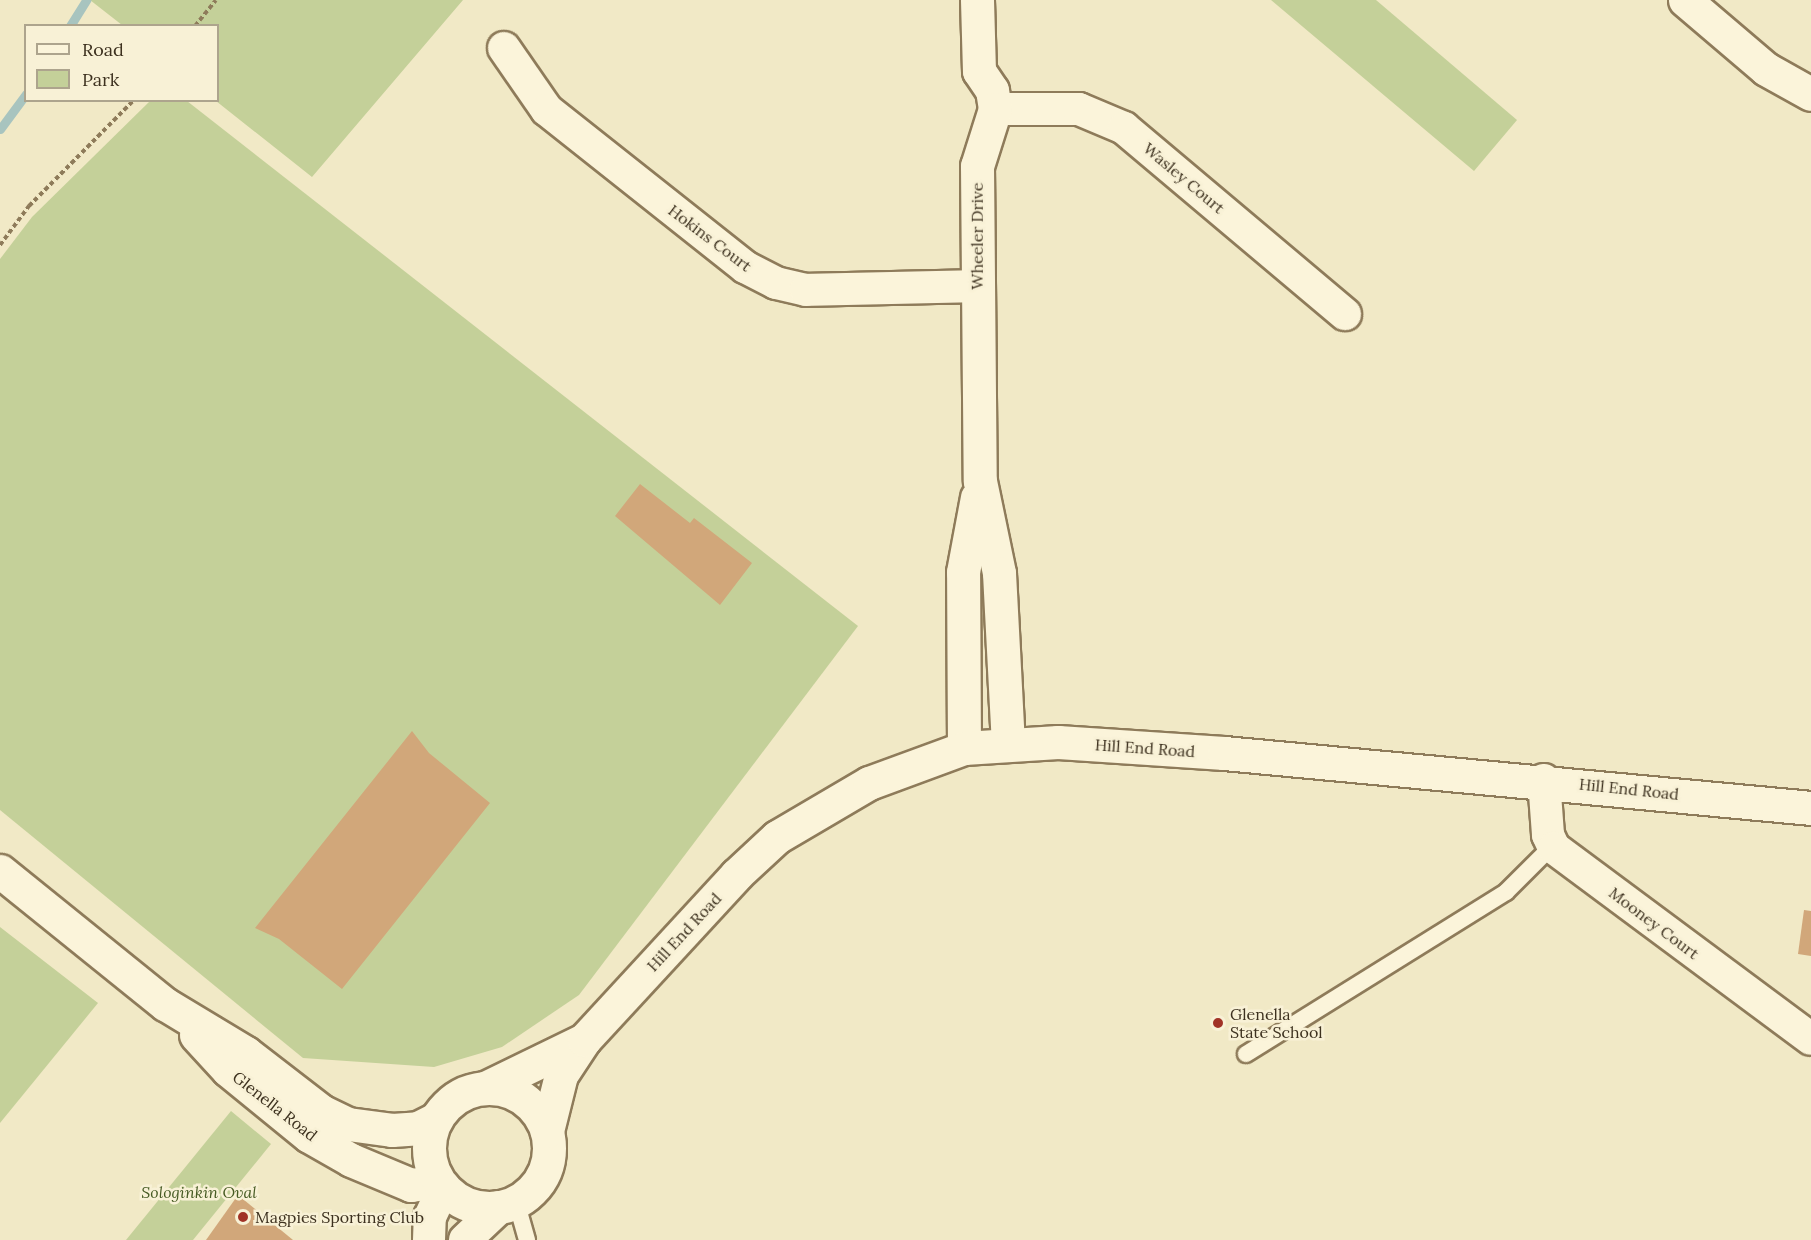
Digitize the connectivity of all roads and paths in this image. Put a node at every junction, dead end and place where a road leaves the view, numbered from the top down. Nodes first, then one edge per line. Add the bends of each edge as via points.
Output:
1 (216, 0) edge
2 (977, 0) edge
3 (1684, 0) edge
4 (197, 24) edge
5 (504, 48) dead end
6 (1811, 94) edge
7 (132, 102) edge
8 (995, 109) junction
9 (0, 245) edge
10 (977, 286) junction
11 (1345, 314) dead end
12 (981, 481) junction
13 (1008, 743) junction
14 (964, 748) junction
15 (1544, 780) junction
16 (1811, 808) edge
17 (1552, 846) junction
18 (0, 871) edge
19 (165, 1004) junction
20 (1811, 1039) edge
21 (584, 1040) junction
22 (1246, 1054) dead end
23 (487, 1087) junction
24 (436, 1119) junction
25 (547, 1131) junction
26 (441, 1184) junction
27 (508, 1204) junction
28 (429, 1240) edge
29 (465, 1240) edge
30 (527, 1240) edge

1 - 4 path
2 - 8 street via 979,71 992,90
3 - 6 street via 1766,69
5 - 10 street, Hokins Court via 547,110 744,267 776,283 806,290
7 - 9 path via 29,206
8 - 10 street, Wheeler Drive via 977,166
8 - 11 street, Wasley Court via 1079,109 1124,128
10 - 12 street, Wheeler Drive
12 - 13 street, Wheeler Drive via 999,573
12 - 14 street, Wheeler Drive via 963,573
13 - 14 street, Hill End Road
13 - 15 street, Hill End Road via 1058,742 1224,753
14 - 21 street, Hill End Road via 870,783 777,837 736,875
15 - 16 street, Hill End Road
15 - 17 street
17 - 20 street, Mooney Court
17 - 22 lane via 1506,892
18 - 19 street, Glenella Road
19 - 24 street, Glenella Road via 246,1053 321,1111 348,1124 392,1130 418,1128
19 - 26 street, Glenella Road via 228,1070 309,1136 351,1160 411,1185
21 - 23 street, Hill End Road
21 - 25 street, Hill End Road via 561,1075
23 - 24 street via 449,1102
23 - 25 street via 507,1090 526,1100
24 - 26 street via 429,1138 429,1159
25 - 27 street via 546,1168 536,1185
26 - 27 street via 468,1205
26 - 28 street via 429,1218
27 - 29 street
27 - 30 lane

